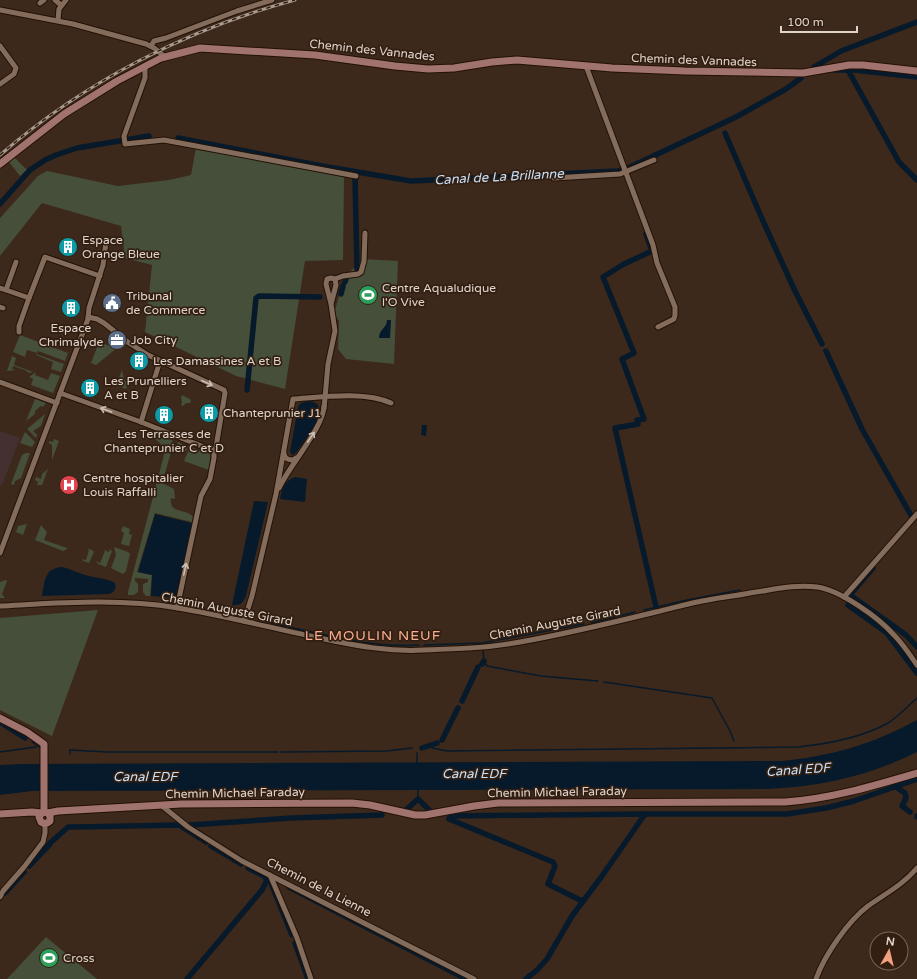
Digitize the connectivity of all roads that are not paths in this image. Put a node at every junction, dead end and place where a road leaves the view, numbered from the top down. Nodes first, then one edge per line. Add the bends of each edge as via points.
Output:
1 (55, 0) edge
2 (66, 0) edge
3 (272, 0) edge
4 (61, 5) junction
5 (0, 10) edge
6 (58, 20) junction
7 (0, 46) edge
8 (151, 46) junction
9 (165, 57) junction
10 (145, 66) junction
11 (586, 66) junction
12 (917, 71) edge
13 (0, 84) edge
14 (654, 160) dead end
15 (0, 164) edge
16 (626, 172) junction
17 (356, 176) dead end
18 (554, 178) dead end
19 (365, 233) dead end
20 (106, 242) dead end
21 (16, 262) dead end
22 (100, 276) junction
23 (335, 279) junction
24 (0, 288) edge
25 (6, 290) junction
26 (29, 298) junction
27 (331, 304) junction
28 (88, 317) junction
29 (658, 327) dead end
30 (19, 332) dead end
31 (160, 361) junction
32 (0, 382) edge
33 (60, 393) junction
34 (325, 397) junction
35 (313, 398) junction
36 (57, 403) junction
37 (391, 403) dead end
38 (324, 409) junction
39 (141, 422) junction
40 (214, 451) junction
41 (284, 452) junction
42 (296, 458) junction
43 (276, 494) junction
44 (917, 514) edge
45 (0, 553) edge
46 (844, 597) junction
47 (0, 606) edge
48 (177, 608) junction
49 (244, 621) junction
50 (917, 666) edge
51 (0, 718) edge
52 (917, 773) edge
53 (161, 804) junction
54 (0, 814) edge
55 (45, 817) junction
56 (917, 868) edge
57 (270, 875) junction
58 (0, 897) edge
59 (311, 979) edge
60 (474, 979) edge
61 (816, 979) edge

1 - 4 street
2 - 4 street
3 - 8 street via 154,41
4 - 6 street
5 - 6 street
6 - 8 street
7 - 13 street via 16,68 14,74
8 - 9 street
9 - 10 street, Chemin des Vannades
9 - 11 street, Chemin des Vannades via 204,47 315,55 416,68 454,68 517,60
10 - 15 street, Chemin des Vannades via 78,104
10 - 17 street via 144,78 124,140 126,144 164,140
11 - 12 street, Chemin des Vannades via 803,73 856,65
11 - 16 street
14 - 16 street
16 - 18 street via 610,176
16 - 29 street via 675,310 673,320
19 - 23 street via 361,272
20 - 22 street
21 - 25 street
22 - 26 street via 45,258
22 - 28 street
23 - 27 street
23 - 27 street via 329,278 326,282
24 - 25 street
25 - 26 street
26 - 30 street
27 - 34 street via 334,331
28 - 31 street via 104,323 129,343
28 - 33 street
31 - 39 street
31 -> 40 street via 225,391
32 - 36 street
33 - 36 street
39 -> 33 street
34 - 35 street
34 - 37 street via 376,397
34 - 38 street
35 - 38 street via 322,401
35 - 41 street via 293,399
36 - 45 street
42 -> 38 street via 318,425
39 - 40 street
48 -> 40 street via 201,496 210,479
41 - 42 street via 286,458
41 - 43 street
42 - 43 street
43 - 49 street
44 - 46 street
46 - 49 street, Chemin Auguste Girard via 828,590 810,587 772,590 706,600 558,635 480,648 446,650 366,647
46 - 50 street, Chemin Auguste Girard via 888,629
47 - 48 street, Chemin Auguste Girard via 114,602
48 - 49 street, Chemin Auguste Girard
51 - 55 street via 44,744
52 - 53 street, Chemin Michael Faraday via 846,793 784,802 510,802 420,815 352,803
53 - 55 street, Chemin Michael Faraday via 76,810
53 - 57 street, Chemin de la Lienne via 173,816 207,839
54 - 55 street via 32,812
55 - 58 street via 42,842
56 - 61 street via 854,919 828,954
57 - 59 street via 297,938
57 - 60 street, Chemin de la Lienne

